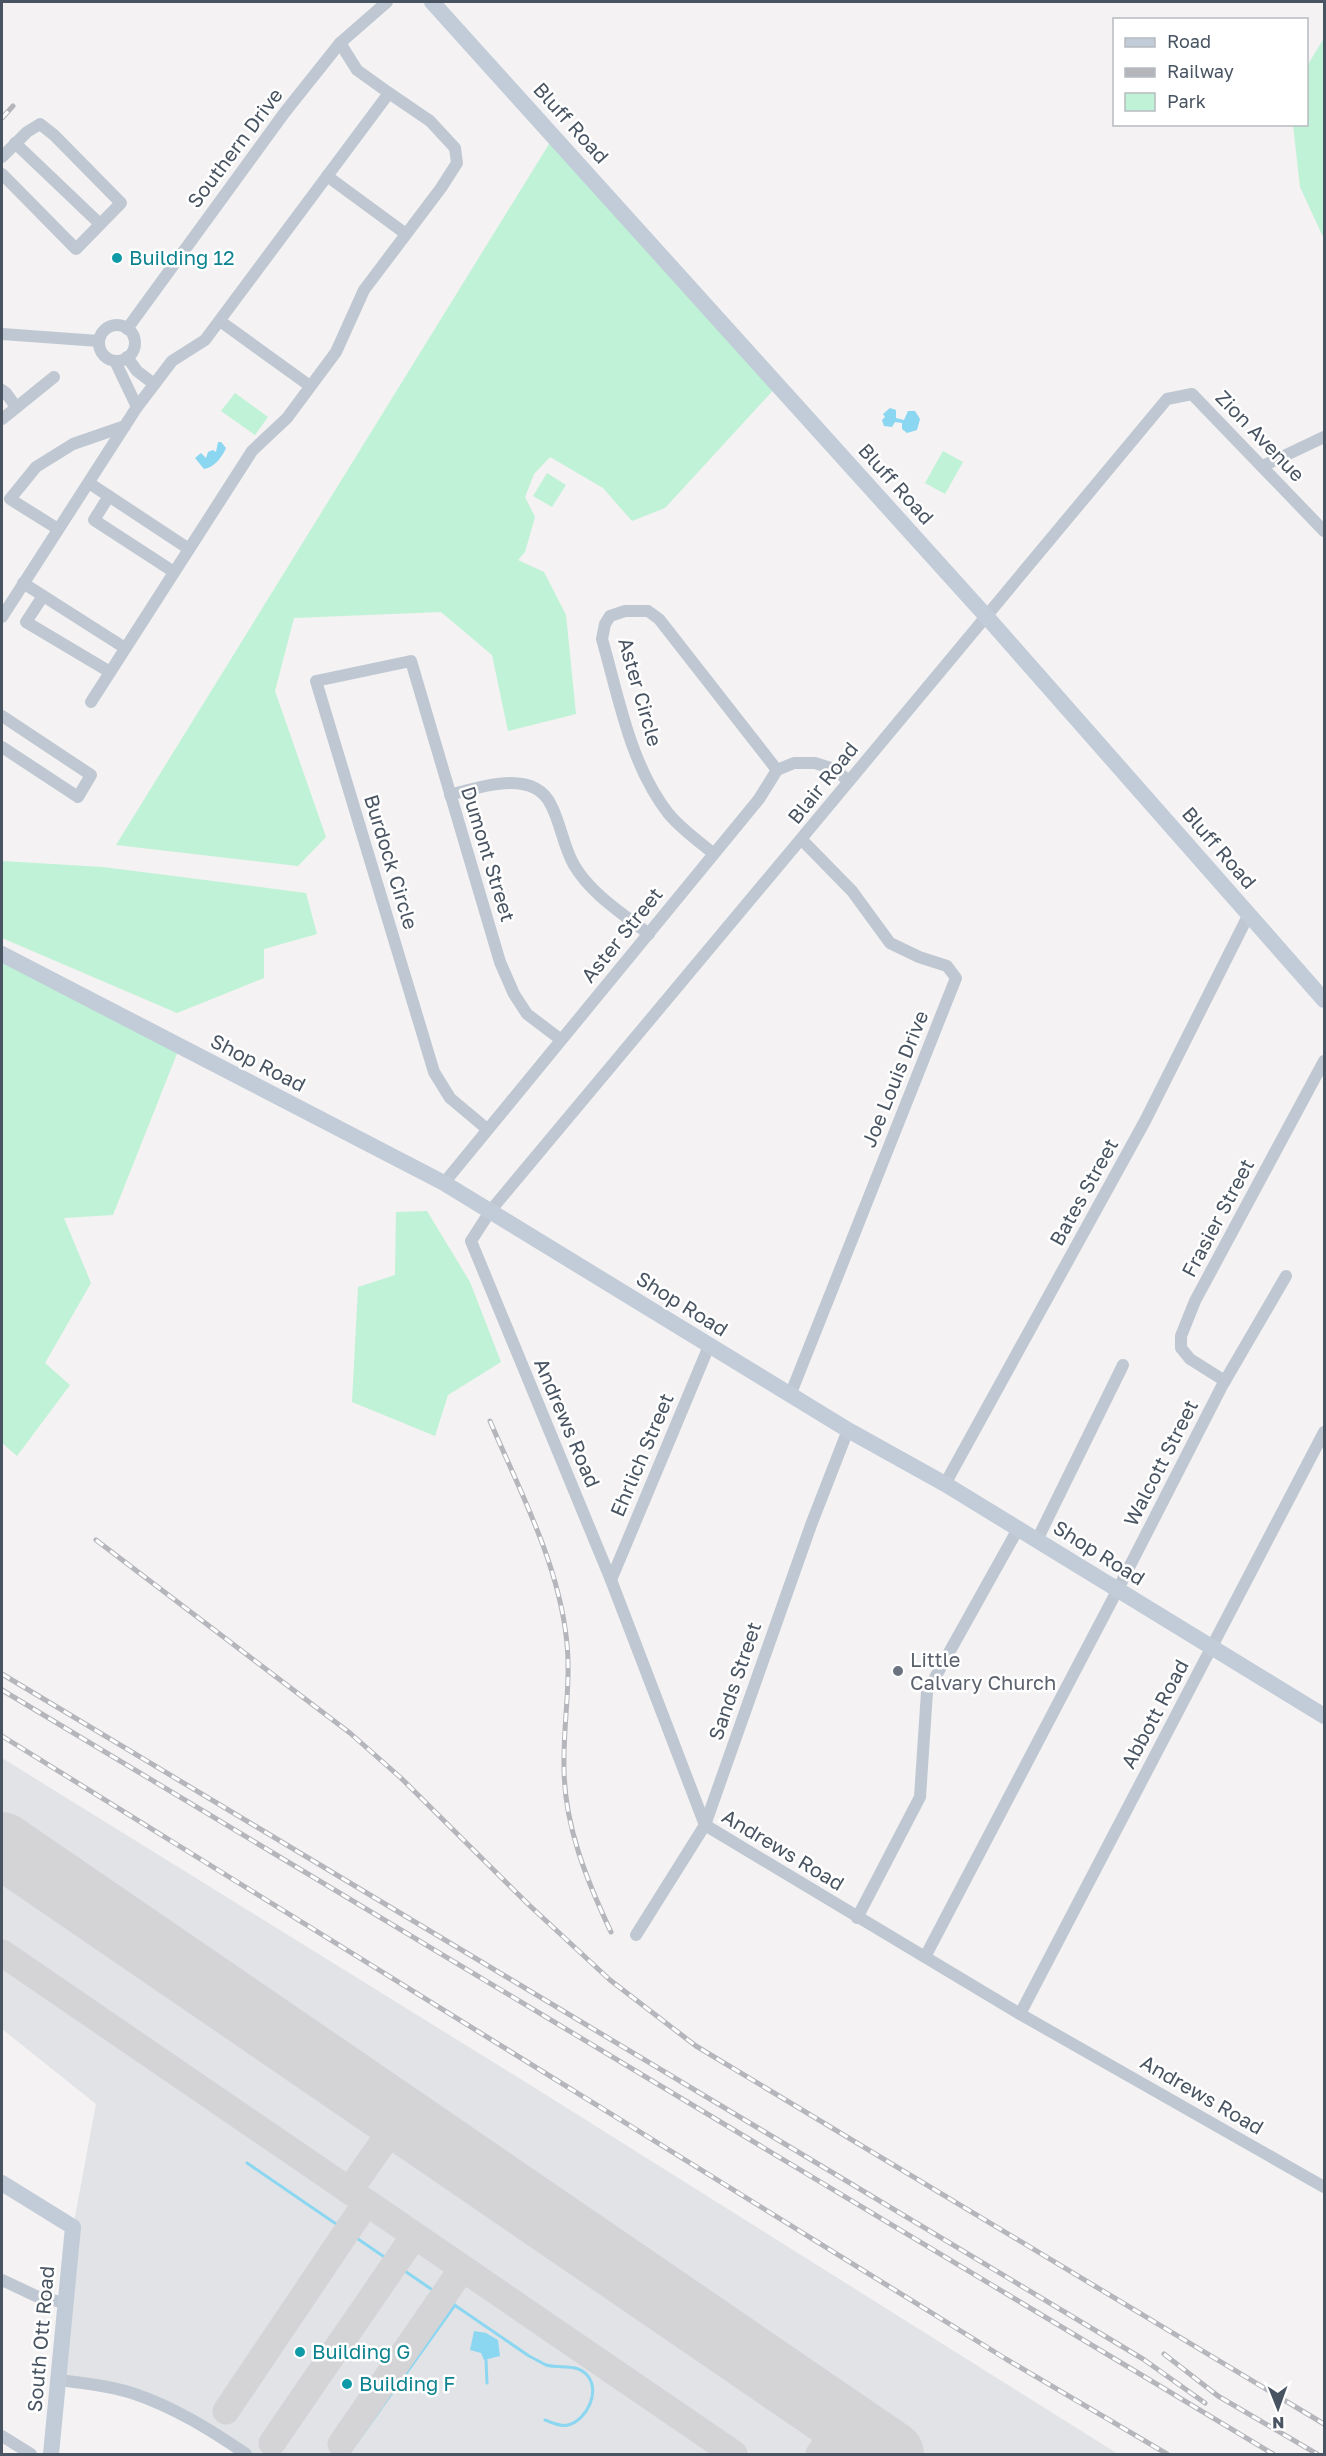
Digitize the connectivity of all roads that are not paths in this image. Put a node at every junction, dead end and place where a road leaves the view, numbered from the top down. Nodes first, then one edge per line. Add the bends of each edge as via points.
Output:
1 (387, 2) edge
2 (432, 2) edge
3 (340, 43) junction
4 (389, 93) junction
5 (15, 143) junction
6 (2, 157) edge
7 (2, 174) edge
8 (327, 176) junction
9 (100, 224) junction
10 (406, 234) junction
11 (220, 321) junction
12 (127, 329) junction
13 (2, 334) edge
14 (99, 341) junction
15 (121, 359) junction
16 (54, 377) dead end
17 (154, 384) junction
18 (310, 386) junction
19 (2, 390) edge
20 (1192, 394) joint
21 (16, 407) junction
22 (137, 407) junction
23 (2, 418) edge
24 (125, 426) junction
25 (1324, 437) edge
26 (1263, 466) junction
27 (89, 483) junction
28 (109, 496) junction
29 (58, 529) junction
30 (1324, 531) edge
31 (189, 549) junction
32 (174, 572) junction
33 (23, 584) junction
34 (42, 596) junction
35 (986, 616) junction
36 (2, 617) edge
37 (125, 648) junction
38 (411, 661) joint
39 (110, 672) junction
40 (91, 702) dead end
41 (2, 716) edge
42 (2, 747) edge
43 (777, 770) junction
44 (849, 781) junction
45 (450, 795) junction
46 (802, 840) junction
47 (713, 853) junction
48 (1249, 914) junction
49 (649, 934) junction
50 (2, 954) edge
51 (1324, 1000) edge
52 (560, 1039) junction
53 (1324, 1061) edge
54 (487, 1129) junction
55 (444, 1183) junction
56 (491, 1210) junction
57 (1286, 1276) dead end
58 (709, 1346) junction
59 (1123, 1365) dead end
60 (1225, 1381) junction
61 (791, 1393) junction
62 (848, 1430) junction
63 (1324, 1432) edge
64 (945, 1484) junction
65 (1018, 1529) junction
66 (1037, 1540) junction
67 (611, 1580) junction
68 (1119, 1590) junction
69 (1211, 1648) junction
70 (1324, 1716) edge
71 (705, 1825) junction
72 (857, 1918) junction
73 (636, 1935) dead end
74 (925, 1957) junction
75 (1020, 2014) junction
76 (2, 2183) edge
77 (1324, 2187) edge
78 (2, 2280) edge
79 (65, 2303) junction
80 (59, 2380) junction
81 (2, 2436) edge
82 (31, 2454) edge
83 (51, 2454) edge
84 (246, 2454) edge

1 - 3 street, Southern Drive
2 - 35 street, Bluff Road
3 - 4 street via 357,70
3 - 12 street, Southern Drive via 285,111
4 - 8 street
4 - 10 street via 430,121 455,148 457,163
5 - 6 street
5 - 9 street
5 - 9 street via 40,124 54,135 121,203
7 - 9 street via 76,249
8 - 10 street
8 - 11 street
10 - 18 street via 364,290 336,352
11 - 17 street via 205,340 172,361
11 - 18 street
12 - 14 street via 110,327
12 - 15 street via 134,350
13 - 14 street
14 - 15 street via 105,357
15 - 17 street
15 - 22 street
16 - 21 street
17 - 22 street
18 - 31 street via 286,418 252,451
19 - 21 street
20 - 26 street, Zion Avenue
20 - 35 street, Blair Road via 1167,399
21 - 23 street
22 - 24 street
24 - 27 street
24 - 29 street via 73,444 36,467 10,499
25 - 26 street
26 - 30 street, Zion Avenue
27 - 28 street
27 - 29 street
28 - 31 street
28 - 32 street via 94,520
29 - 33 street
31 - 32 street
32 - 37 street
33 - 34 street
33 - 36 street
34 - 37 street
34 - 39 street via 26,622
35 - 44 street, Blair Road
35 - 48 street, Bluff Road
37 - 39 street
38 - 45 street, Dumont Street
38 - 54 street, Burdock Circle via 316,681 434,1072 450,1098
39 - 40 street
41 - 42 street via 91,775 78,797
43 - 44 street via 794,763 815,763 834,769
43 - 47 street, Aster Street via 759,799
43 - 47 street, Aster Circle via 659,619 648,611 609,616 602,639 631,743 648,782 670,816
44 - 46 street, Blair Road
45 - 49 street via 488,785 533,786 551,803 575,866 594,890
45 - 52 street, Dumont Street via 500,962 514,994 527,1014
46 - 56 street, Blair Road
46 - 61 street, Joe Louis Drive via 852,891 890,943 947,966 956,978
47 - 49 street, Aster Street
48 - 51 street, Bluff Road
48 - 64 street, Bates Street via 1145,1121
49 - 52 street, Aster Street
50 - 55 street, Shop Road
52 - 54 street, Aster Street
53 - 60 street, Frasier Street via 1195,1301 1181,1336 1181,1348 1190,1359
54 - 55 street, Aster Street
55 - 56 street, Shop Road
56 - 58 street, Shop Road
56 - 67 street, Andrews Road via 471,1241
57 - 60 street, Walcott Street
58 - 61 street, Shop Road
58 - 67 street, Ehrlich Street
59 - 66 street
60 - 68 street, Walcott Street
61 - 62 street, Shop Road
62 - 64 street, Shop Road
62 - 71 street, Sands Street
63 - 69 street, Abbott Road
64 - 65 street, Shop Road
65 - 66 street, Shop Road
65 - 72 street via 927,1692 920,1797
66 - 68 street, Shop Road
67 - 71 street, Andrews Road
68 - 69 street, Shop Road
68 - 74 street, Walcott Street
69 - 70 street, Shop Road
69 - 75 street, Abbott Road
71 - 72 street, Andrews Road
71 - 73 street, Sands Street
72 - 74 street, Andrews Road
74 - 75 street, Andrews Road
75 - 77 street, Andrews Road
76 - 79 street, South Ott Road via 73,2226
78 - 79 street via 36,2296
79 - 80 street, South Ott Road
80 - 83 street, South Ott Road
80 - 84 street via 112,2388 151,2400 193,2420
81 - 82 street

